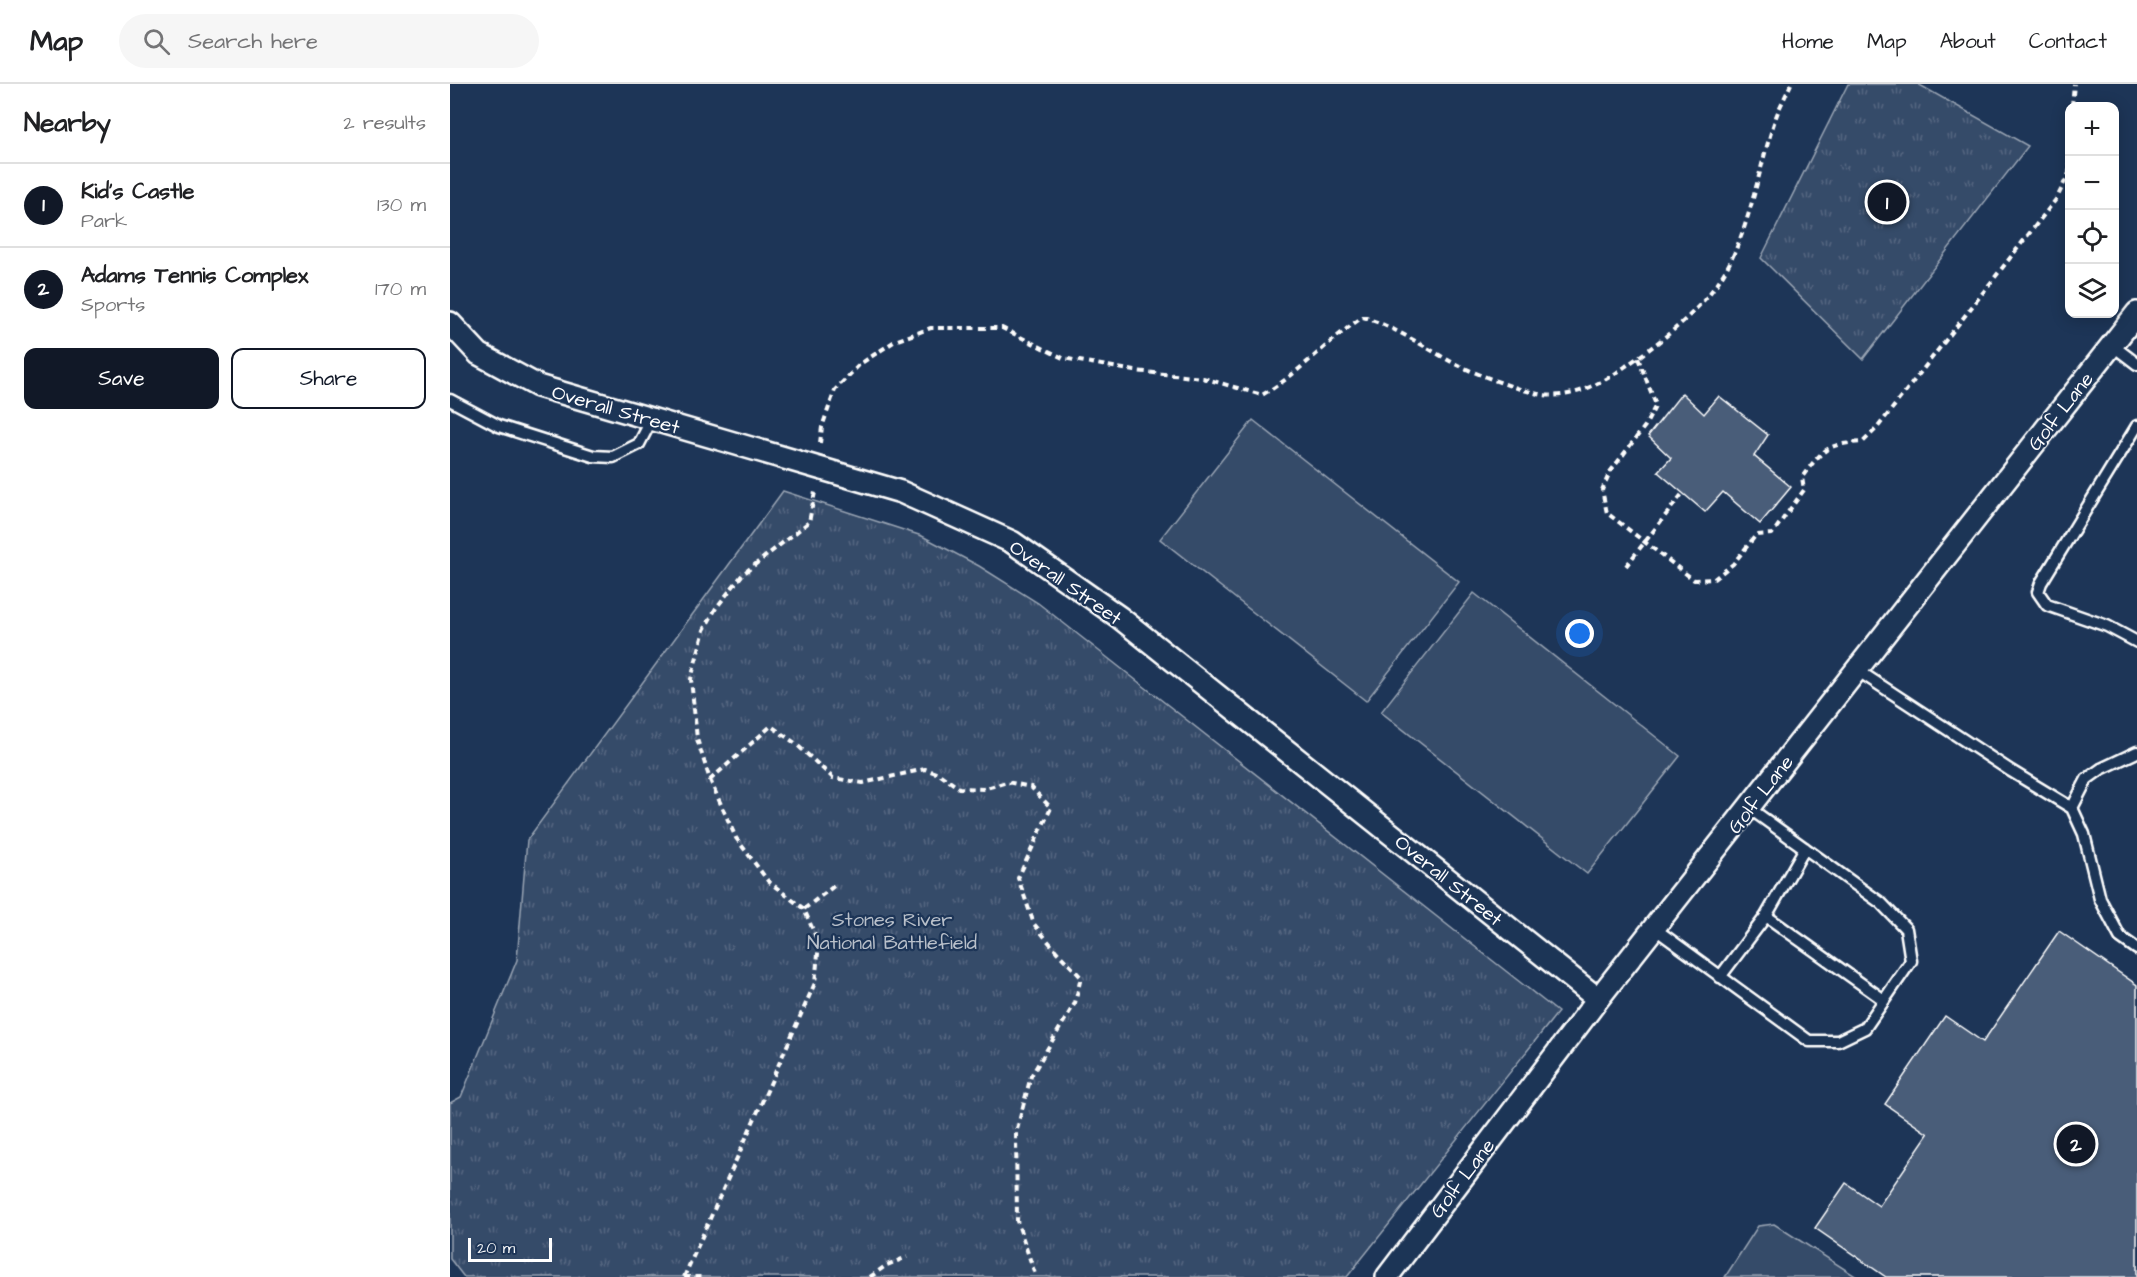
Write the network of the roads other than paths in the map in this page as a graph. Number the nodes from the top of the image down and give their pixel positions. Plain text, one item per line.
1 (2137, 313) edge
2 (450, 323) edge
3 (2112, 345) junction
4 (2137, 364) edge
5 (450, 399) edge
6 (651, 420) junction
7 (2137, 426) edge
8 (2137, 642) edge
9 (1857, 670) junction
10 (2137, 752) edge
11 (1749, 808) junction
12 (2072, 808) junction
13 (1805, 849) junction
14 (1766, 916) junction
15 (1654, 928) junction
16 (2137, 949) edge
17 (1720, 976) junction
18 (1598, 999) junction
19 (1884, 1000) junction
20 (1387, 1277) edge

1 - 3 street, Golf Lane
2 - 6 street, Overall Street
3 - 4 lane
3 - 9 street, Golf Lane
5 - 6 lane
6 - 18 street, Overall Street
7 - 8 lane
9 - 11 street, Golf Lane
9 - 12 lane
10 - 12 lane
11 - 13 lane
11 - 15 street, Golf Lane
12 - 16 lane
13 - 14 lane
13 - 19 lane
14 - 17 lane
14 - 19 lane
15 - 17 lane
15 - 18 street, Golf Lane
17 - 19 lane
18 - 20 street, Golf Lane

